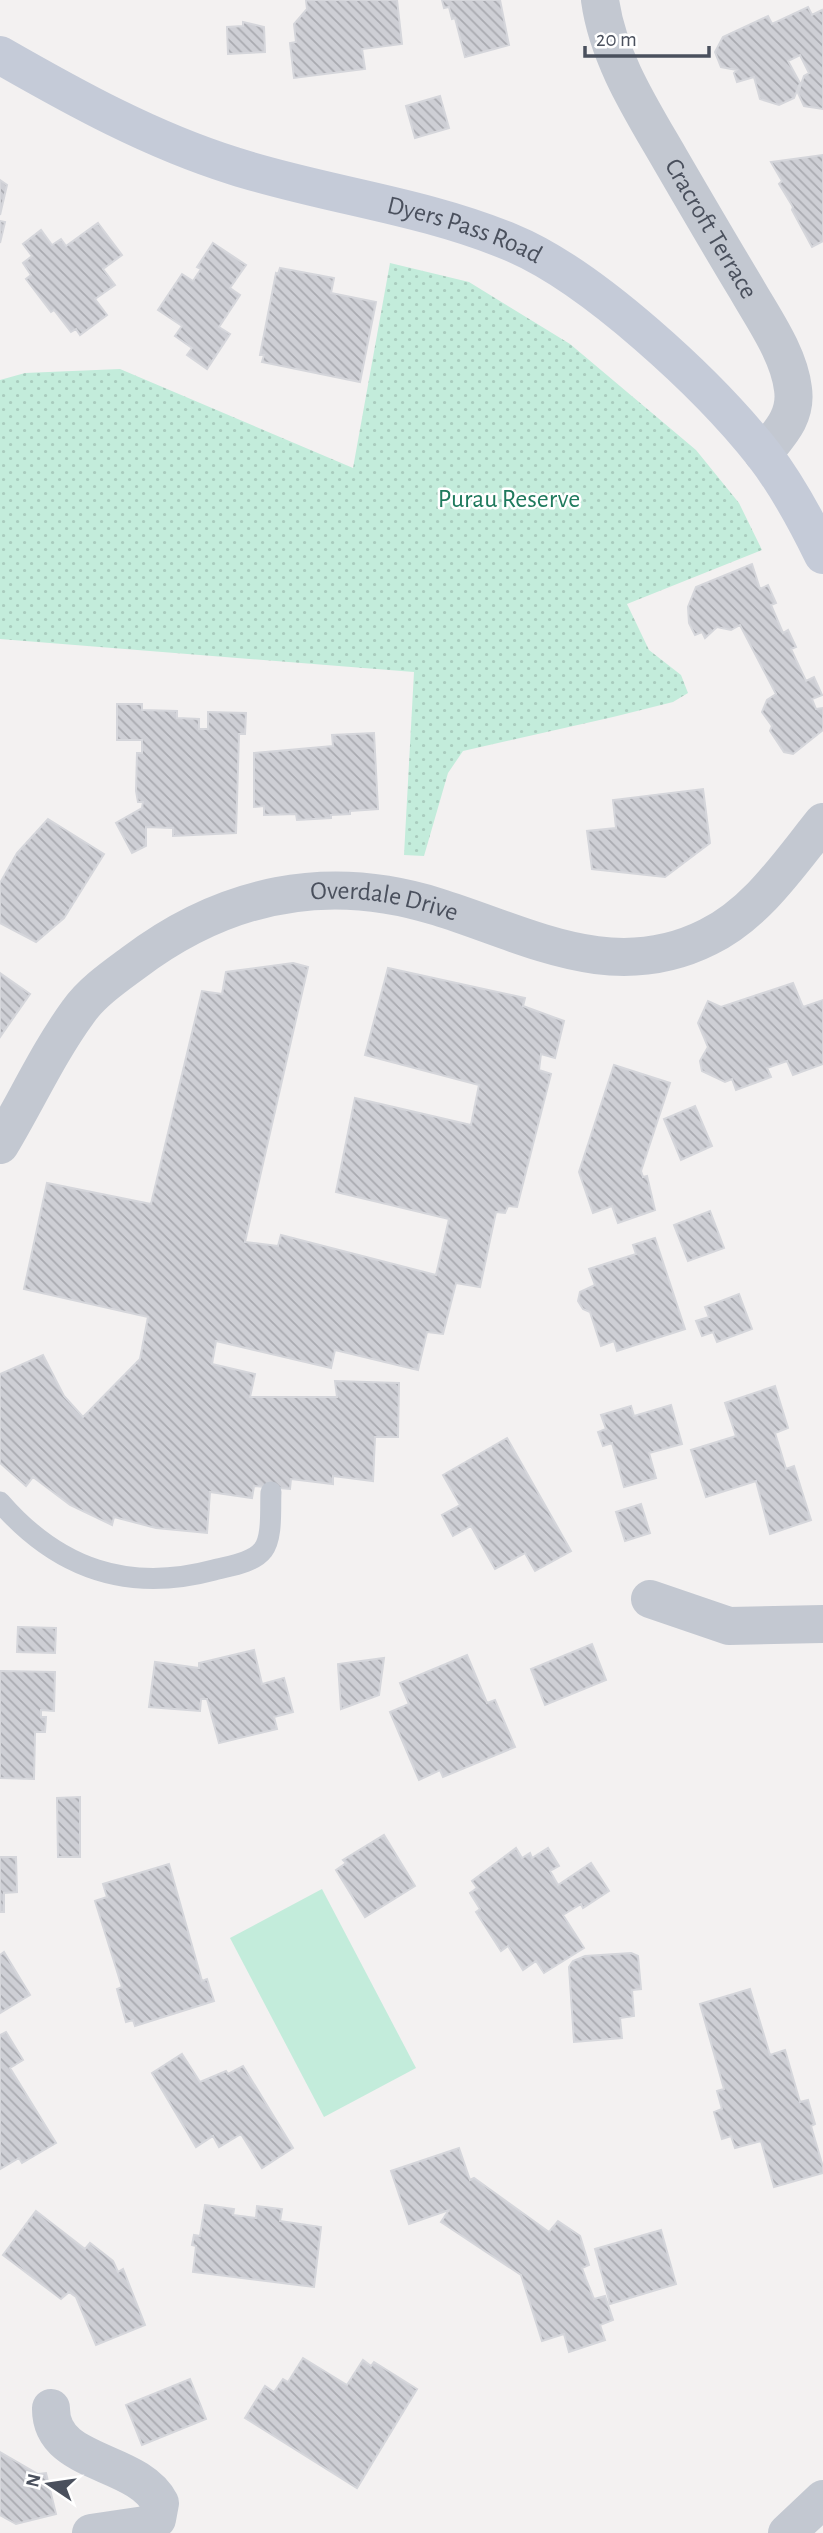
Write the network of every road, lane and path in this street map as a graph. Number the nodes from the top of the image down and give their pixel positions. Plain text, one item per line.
1 (600, 0) edge
2 (0, 55) edge
3 (763, 454) junction
4 (823, 555) edge
5 (823, 822) edge
6 (0, 1145) edge
7 (271, 1492) dead end
8 (0, 1502) edge
9 (650, 1599) dead end
10 (823, 1624) edge
11 (51, 2408) dead end
12 (823, 2499) edge
13 (91, 2533) edge
14 (787, 2533) edge

1 - 3 street, Cracroft Terrace
2 - 3 main road, Dyers Pass Road
3 - 4 main road, Dyers Pass Road
5 - 6 street, Overdale Drive
7 - 8 lane
9 - 10 street
11 - 13 street
12 - 14 street

